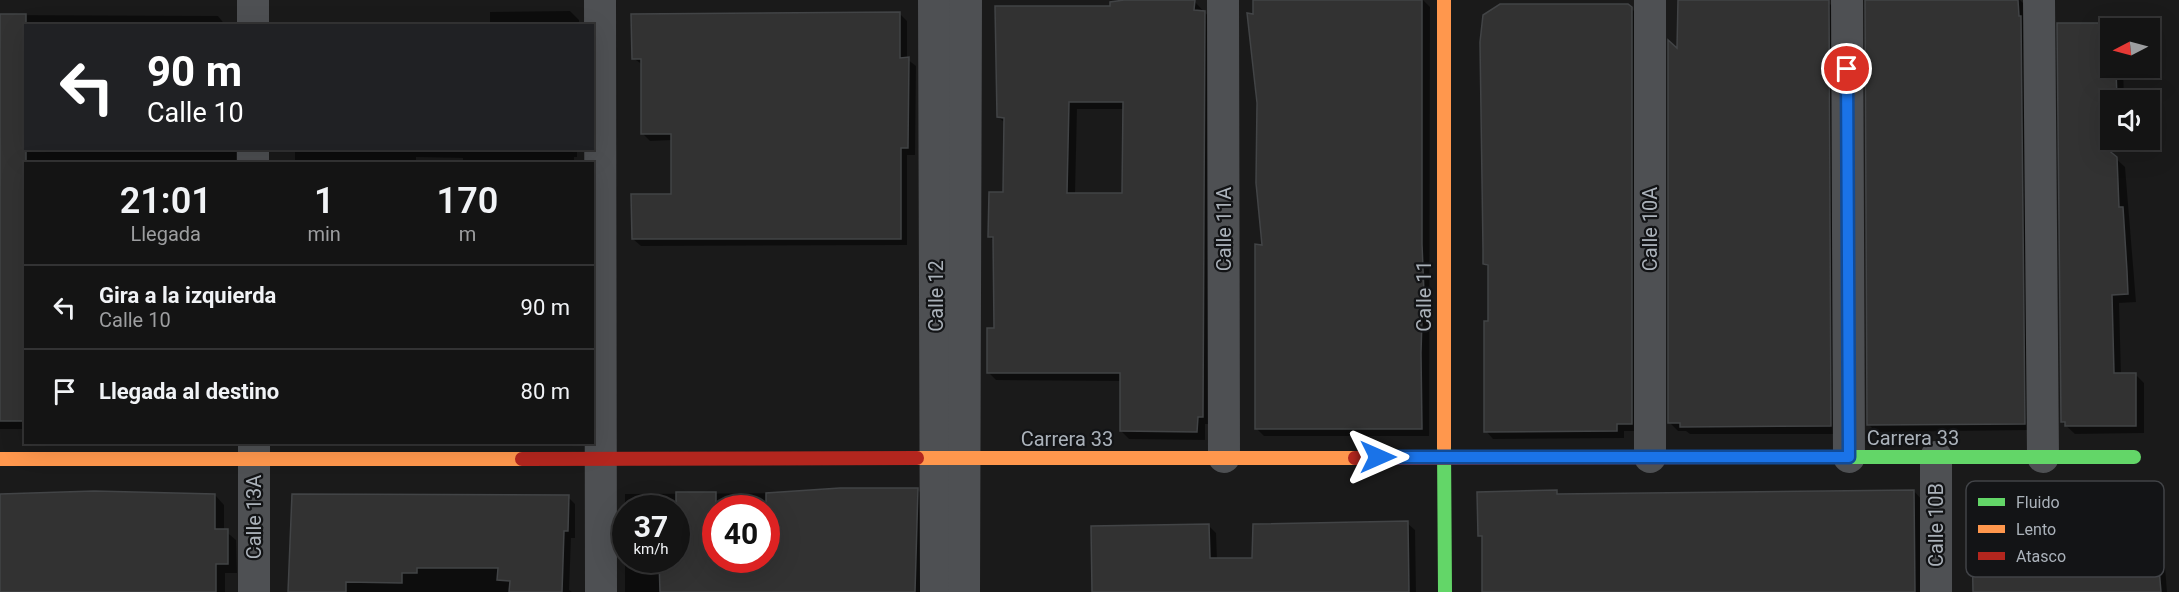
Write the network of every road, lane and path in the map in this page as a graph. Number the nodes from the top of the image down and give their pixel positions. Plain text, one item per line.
1 (253, 0) edge
2 (600, 0) edge
3 (934, 0) edge
4 (966, 0) edge
5 (1223, 0) edge
6 (1444, 0) edge
7 (1650, 0) edge
8 (1847, 0) edge
9 (2039, 0) edge
10 (253, 24) edge
11 (254, 450) edge
12 (1444, 457) junction
13 (1650, 457) junction
14 (1849, 457) junction
15 (1936, 457) junction
16 (2043, 457) junction
17 (2134, 457) dead end
18 (601, 458) junction
19 (1224, 458) junction
20 (0, 459) edge
21 (952, 459) junction
22 (254, 592) edge
23 (601, 592) edge
24 (936, 592) edge
25 (964, 592) edge
26 (1445, 592) edge
27 (1936, 592) edge

1 - 10 street
2 - 18 street
3 - 21 street, Calle 12
4 - 21 street, Calle 12
5 - 19 street, Calle 11A
6 - 12 street, Calle 11
7 - 13 street, Calle 10A
8 - 14 street
9 - 16 street
11 - 18 street, Carrera 33
11 - 20 street, Carrera 33
11 - 22 street, Calle 13A
12 - 13 street, Carrera 33
12 - 19 street, Carrera 33
12 - 26 street, Calle 11
13 - 14 street, Carrera 33
14 - 15 street, Carrera 33
15 - 16 street, Carrera 33
15 - 27 street, Calle 10B
16 - 17 street, Carrera 33
18 - 21 street, Carrera 33
18 - 23 street
19 - 21 street, Carrera 33
21 - 24 street, Calle 12
21 - 25 street, Calle 12

